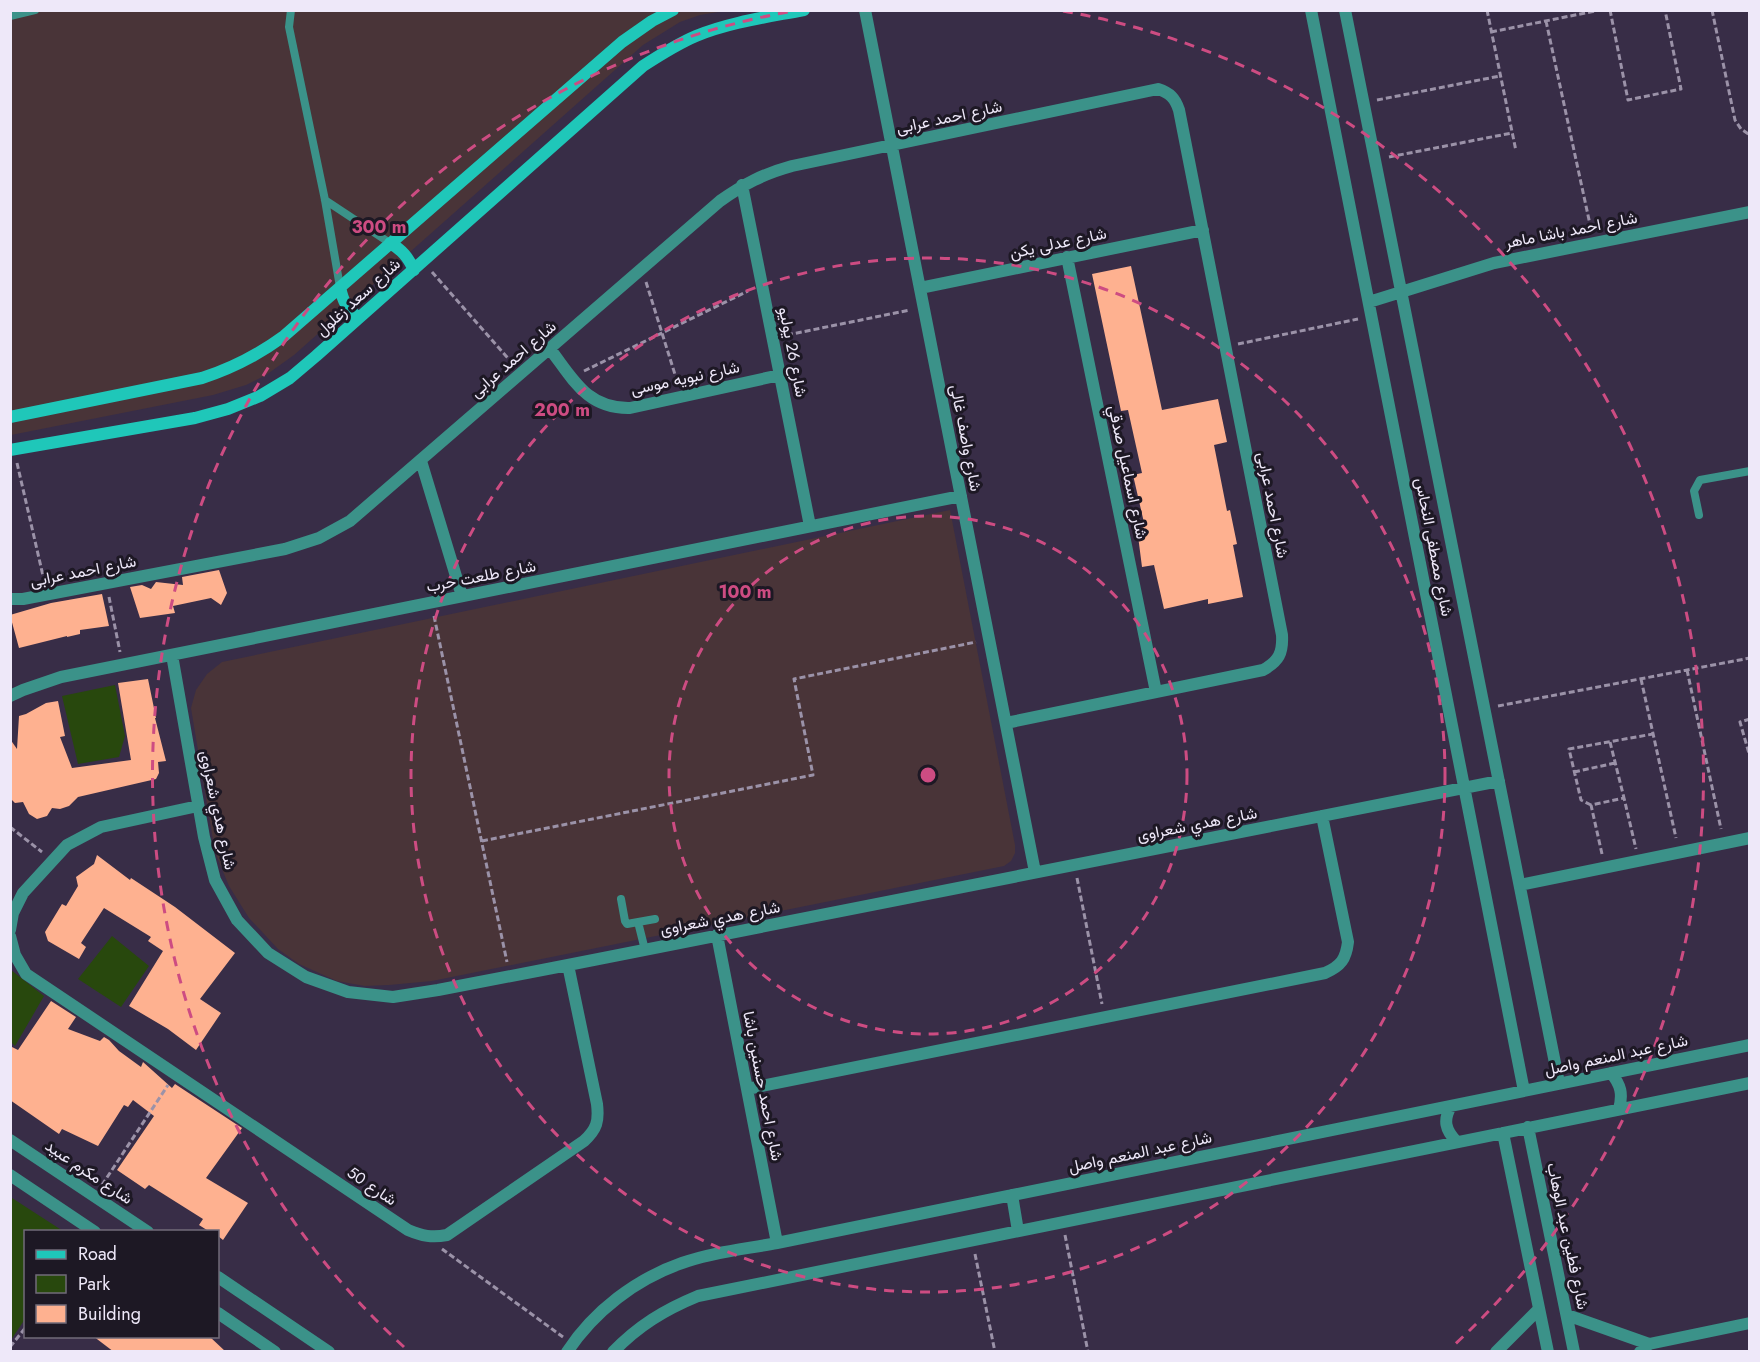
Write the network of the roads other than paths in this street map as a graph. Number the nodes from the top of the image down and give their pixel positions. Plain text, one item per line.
1 (35, 10) edge
2 (291, 10) edge
3 (673, 10) edge
4 (804, 10) edge
5 (865, 10) edge
6 (1311, 10) edge
7 (1346, 10) edge
8 (10, 16) edge
9 (892, 146) junction
10 (742, 185) junction
11 (325, 200) junction
12 (1749, 212) edge
13 (1203, 230) junction
14 (390, 243) junction
15 (1067, 258) junction
16 (419, 266) junction
17 (340, 287) junction
18 (920, 288) junction
19 (1402, 292) junction
20 (1369, 302) junction
21 (359, 318) junction
22 (550, 349) junction
23 (780, 375) junction
24 (10, 417) edge
25 (12, 450) edge
26 (421, 460) junction
27 (1749, 471) edge
28 (961, 496) junction
29 (1699, 515) dead end
30 (810, 526) junction
31 (462, 596) junction
32 (10, 599) edge
33 (172, 655) junction
34 (1156, 692) junction
35 (10, 696) edge
36 (1006, 723) junction
37 (1499, 781) junction
38 (1464, 788) junction
39 (198, 806) junction
40 (1322, 816) junction
41 (1749, 838) edge
42 (1035, 872) junction
43 (1520, 885) junction
44 (621, 899) dead end
45 (655, 919) dead end
46 (638, 922) junction
47 (10, 930) edge
48 (10, 936) edge
49 (717, 936) junction
50 (645, 950) junction
51 (568, 965) junction
52 (1749, 1045) edge
53 (1611, 1073) junction
54 (1559, 1083) junction
55 (1749, 1083) edge
56 (747, 1089) junction
57 (1524, 1091) junction
58 (1451, 1106) junction
59 (1619, 1109) junction
60 (1528, 1127) junction
61 (1503, 1132) junction
62 (10, 1140) edge
63 (1457, 1142) junction
64 (10, 1175) edge
65 (1012, 1195) junction
66 (92, 1230) edge
67 (145, 1230) edge
68 (1018, 1231) junction
69 (777, 1243) junction
70 (219, 1278) edge
71 (1539, 1310) junction
72 (219, 1314) edge
73 (1567, 1316) junction
74 (1749, 1323) edge
75 (266, 1347) edge
76 (569, 1348) edge
77 (1644, 1348) edge
78 (275, 1352) edge
79 (329, 1352) edge
80 (613, 1352) edge
81 (1496, 1352) edge
82 (1548, 1352) edge
83 (1574, 1352) edge

1 - 8 lane
2 - 11 lane
3 - 14 street, شارع سعد زغلول
4 - 16 street, شارع سعد زغلول
5 - 9 street, شارع واصف غالى
6 - 20 street, شارع مصطفى النحاس
7 - 19 street, شارع مصطفى النحاس
9 - 10 street, شارع احمد عرابى
9 - 13 street, شارع احمد عرابى
9 - 18 street, شارع واصف غالى
10 - 22 street, شارع احمد عرابى
10 - 23 street, شارع 26 يوليو
11 - 14 lane
11 - 17 lane
12 - 19 street, شارع احمد باشا ماهر
13 - 15 street, شارع عدلى يكن
13 - 34 street, شارع احمد عرابى
14 - 16 street
14 - 17 street, شارع سعد زغلول
15 - 18 street, شارع عدلى يكن
15 - 34 street, شارع اسماعيل صدقي
16 - 21 street, شارع سعد زغلول
17 - 21 street
17 - 24 street, شارع سعد زغلول
18 - 28 street, شارع واصف غالى
19 - 20 street, شارع احمد باشا ماهر
19 - 37 street, شارع مصطفى النحاس
20 - 38 street, شارع مصطفى النحاس
21 - 25 street, شارع سعد زغلول
22 - 23 street, شارع نبويه موسى
22 - 26 street, شارع احمد عرابى
23 - 30 street, شارع 26 يوليو
26 - 31 street
26 - 32 street, شارع احمد عرابى
27 - 29 lane
28 - 30 street, شارع طلعت حرب
28 - 36 street, شارع واصف غالى
30 - 31 street, شارع طلعت حرب
31 - 33 street, شارع طلعت حرب
33 - 35 street, شارع طلعت حرب
33 - 39 street, شارع هدي شعراوى
34 - 36 street, شارع احمد عرابى
36 - 42 street, شارع واصف غالى
37 - 38 street, شارع هدي شعراوى
37 - 43 street, شارع مصطفى النحاس
38 - 40 street, شارع هدي شعراوى
38 - 57 street, شارع مصطفى النحاس
39 - 47 street
39 - 51 street, شارع هدي شعراوى
40 - 42 street, شارع هدي شعراوى
40 - 56 street
41 - 43 street
42 - 49 street, شارع هدي شعراوى
43 - 54 street, شارع مصطفى النحاس
44 - 46 lane
45 - 46 lane
46 - 50 lane
48 - 51 street, شارع 50
49 - 50 street, شارع هدي شعراوى
49 - 56 street, شارع احمد حسنين باشا
50 - 51 street, شارع هدي شعراوى
52 - 53 street, شارع عبد المنعم واصل
53 - 54 street, شارع عبد المنعم واصل
53 - 59 street
54 - 57 street, شارع عبد المنعم واصل
55 - 59 street
56 - 69 street, شارع احمد حسنين باشا
57 - 58 street, شارع عبد المنعم واصل
58 - 63 street
58 - 65 street, شارع عبد المنعم واصل
59 - 60 street
60 - 61 street
60 - 73 street, شارع فطين عبد الوهاب
61 - 63 street
61 - 71 street
62 - 67 street, شارع مكرم عبيد
63 - 68 street
64 - 66 street
65 - 68 street
65 - 69 street, شارع عبد المنعم واصل
68 - 80 street
69 - 76 street, شارع عبد المنعم واصل
70 - 79 street
71 - 81 street
71 - 82 street
72 - 75 street
73 - 77 street
73 - 83 street, شارع فطين عبد الوهاب
74 - 77 street
75 - 78 street

